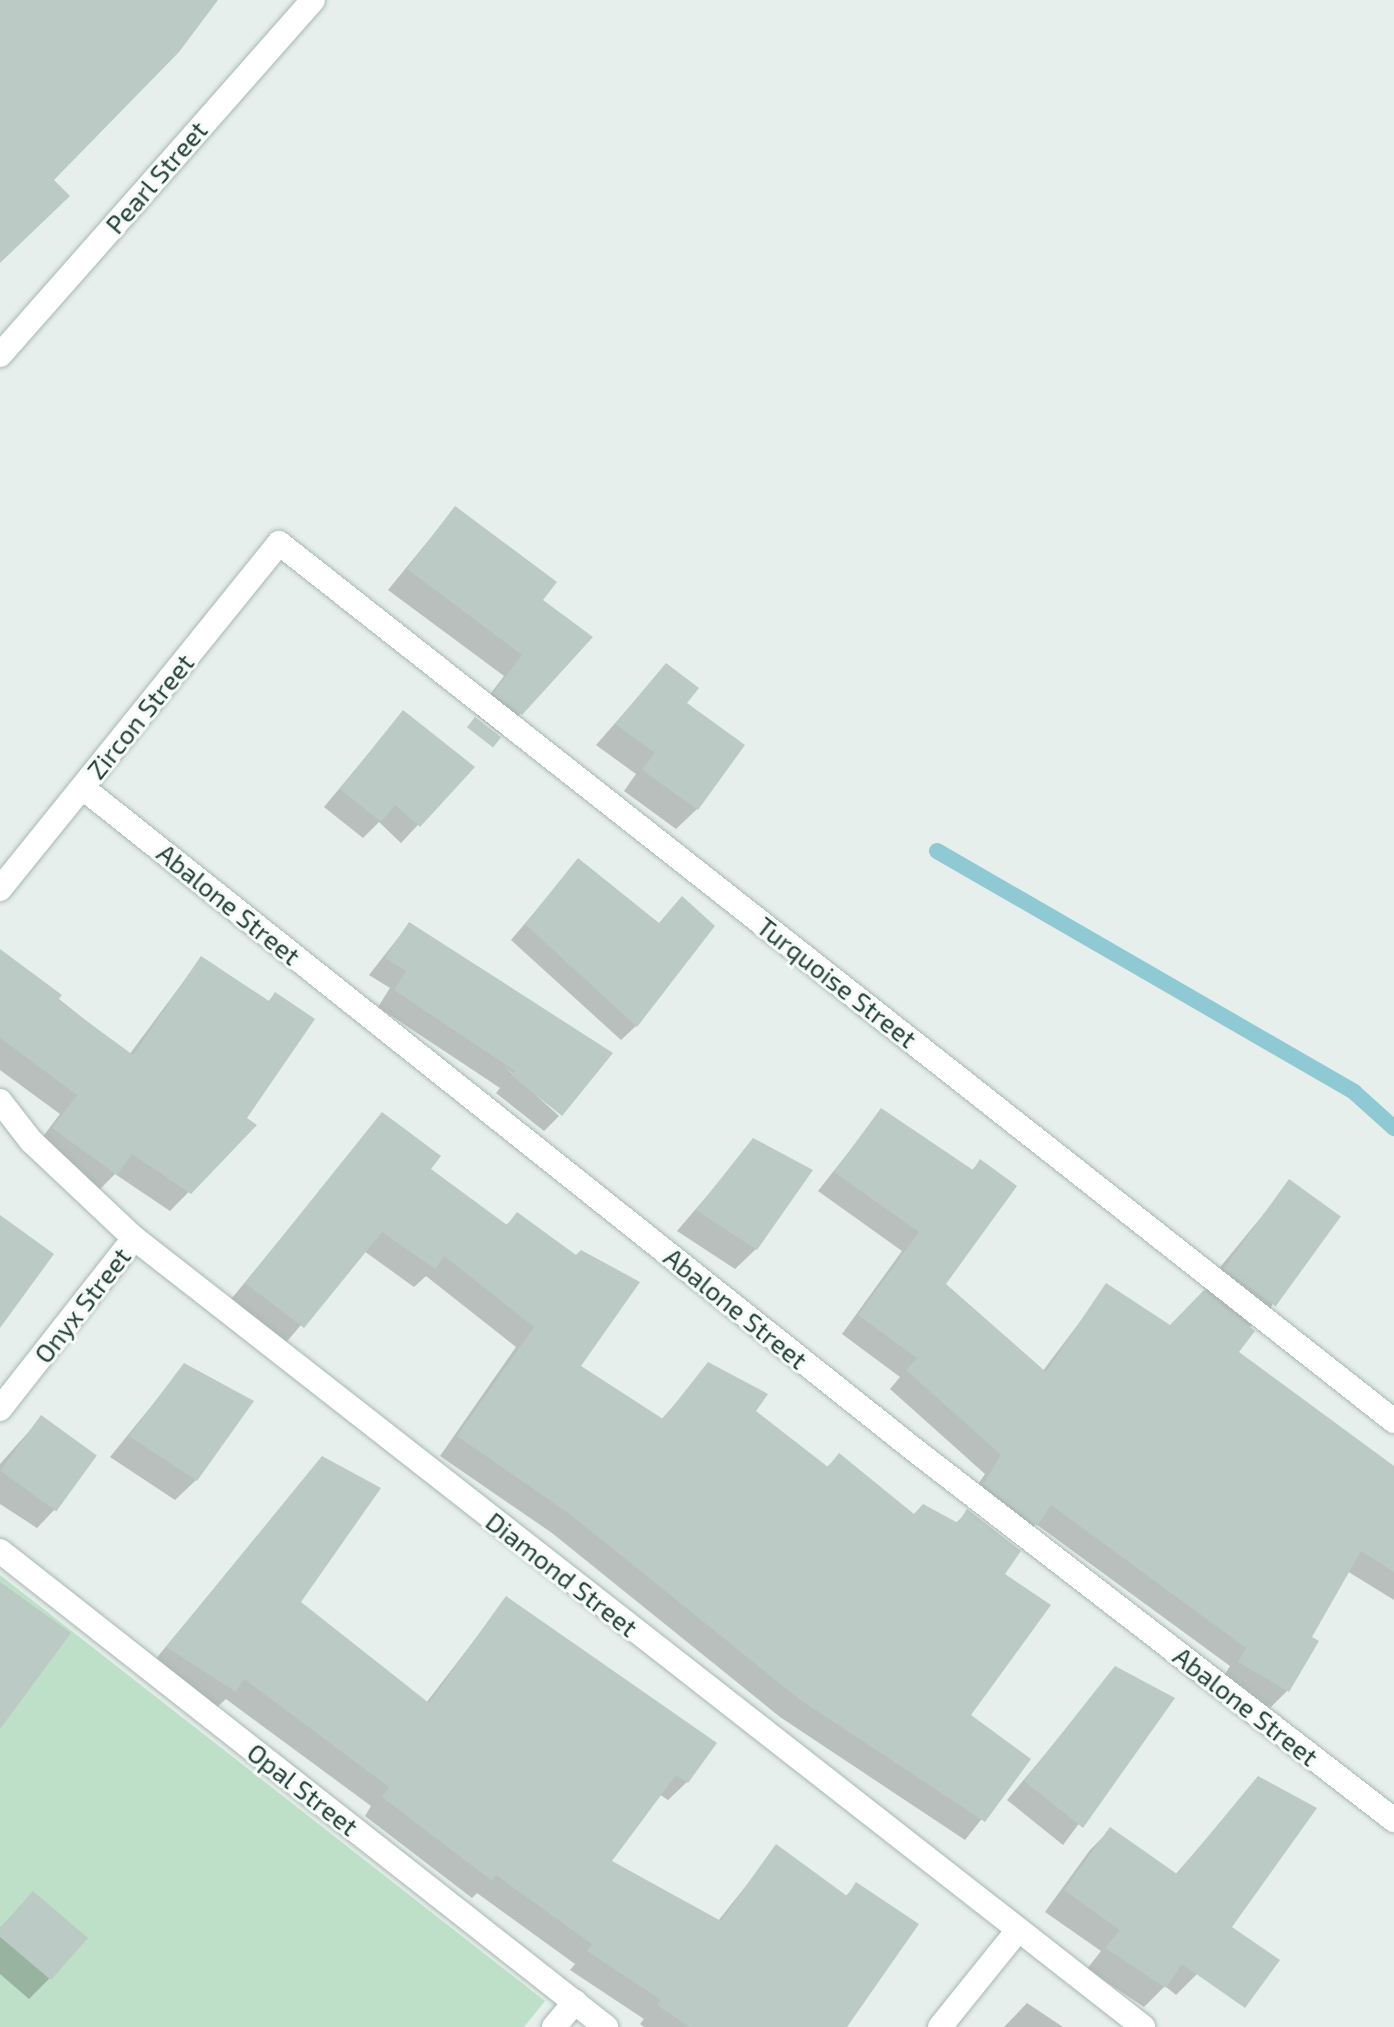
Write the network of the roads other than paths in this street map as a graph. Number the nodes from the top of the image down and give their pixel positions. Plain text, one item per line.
1 (313, 0) edge
2 (0, 355) edge
3 (279, 543) joint
4 (83, 788) junction
5 (0, 889) edge
6 (0, 1101) edge
7 (134, 1238) junction
8 (0, 1409) edge
9 (1394, 1421) edge
10 (0, 1551) edge
11 (1394, 1820) edge
12 (1018, 1930) junction
13 (575, 2002) junction
14 (554, 2027) edge
15 (606, 2027) edge
16 (940, 2027) edge
17 (1143, 2027) edge

1 - 2 street, Pearl Street
3 - 4 street, Zircon Street
3 - 9 street, Turquoise Street
4 - 5 street, Zircon Street
4 - 11 street, Abalone Street
6 - 7 street, Diamond Street
7 - 8 street, Onyx Street
7 - 12 street, Diamond Street
10 - 13 street, Opal Street
12 - 16 street
12 - 17 street, Diamond Street
13 - 14 street
13 - 15 street, Opal Street

